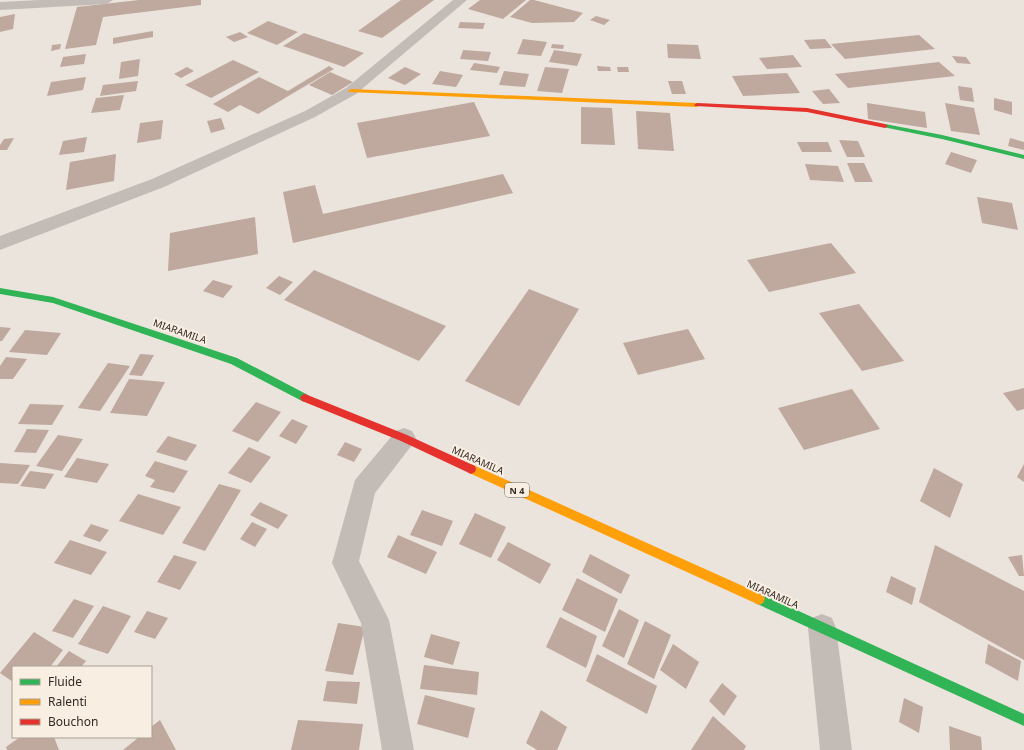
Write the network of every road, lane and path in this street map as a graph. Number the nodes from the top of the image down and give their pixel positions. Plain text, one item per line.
1 (107, 0) edge
2 (461, 0) edge
3 (0, 6) edge
4 (351, 91) junction
5 (1024, 157) edge
6 (0, 243) edge
7 (0, 291) edge
8 (404, 438) junction
9 (822, 628) junction
10 (1024, 720) edge
11 (398, 750) edge
12 (836, 750) edge

1 - 3 street
2 - 4 street
4 - 5 main road
4 - 6 street
7 - 8 main road, MIARAMILA / N 4
8 - 9 main road, MIARAMILA / N 4
8 - 11 street
9 - 10 main road, MIARAMILA / N 4
9 - 12 street

